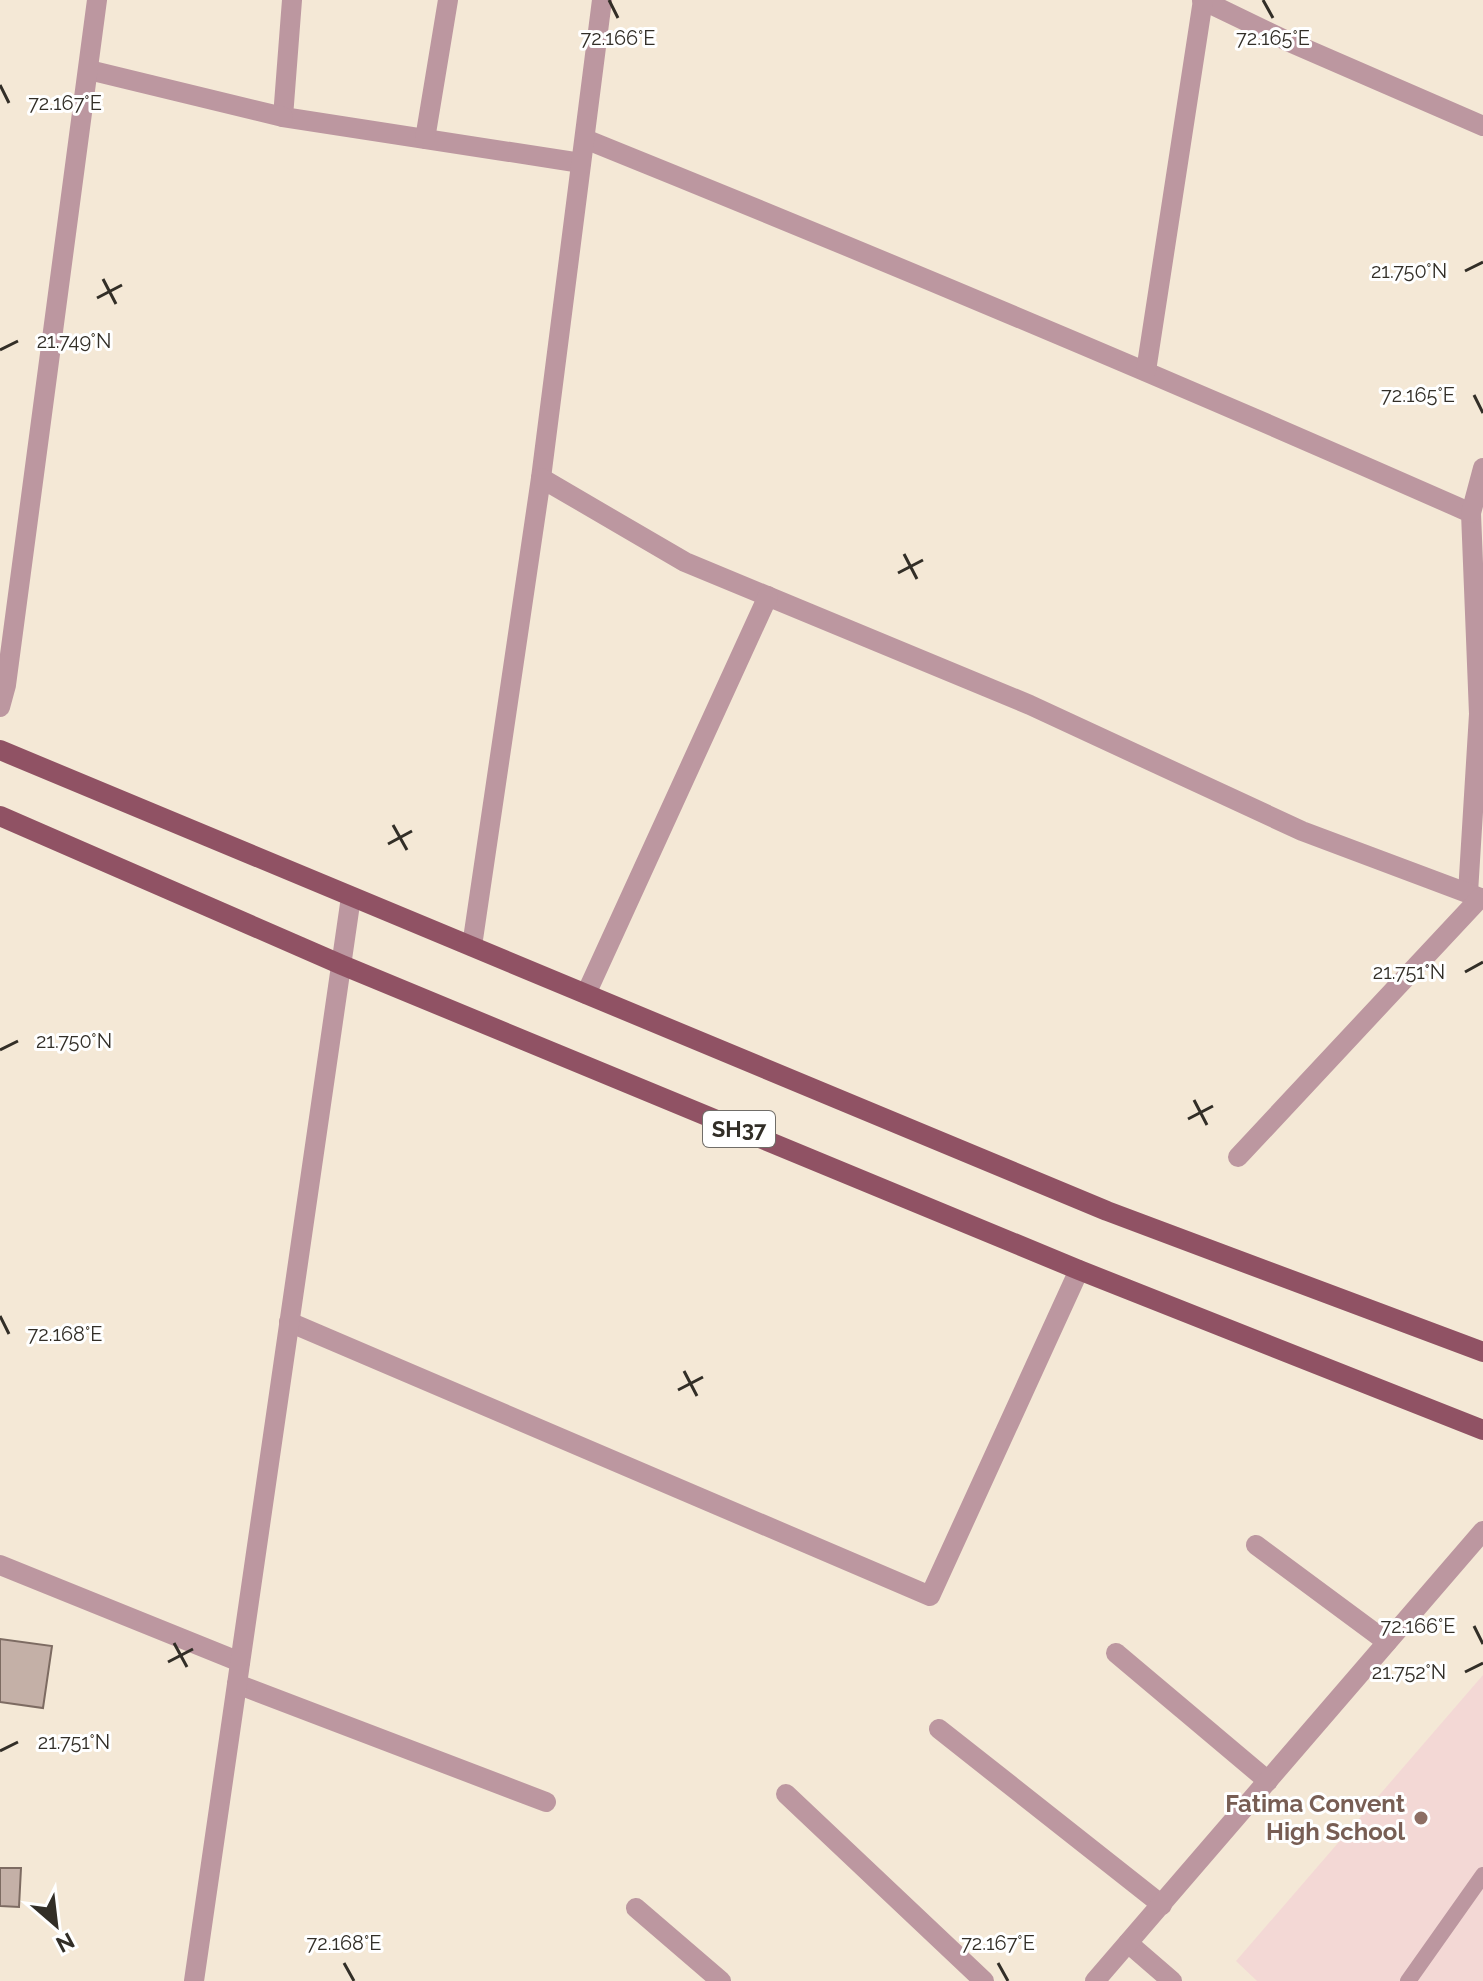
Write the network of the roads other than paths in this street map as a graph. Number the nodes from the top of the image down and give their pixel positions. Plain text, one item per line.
1 (97, 0) edge
2 (292, 0) edge
3 (448, 0) edge
4 (602, 0) edge
5 (1202, 0) edge
6 (89, 70) junction
7 (283, 117) junction
8 (1483, 126) edge
9 (425, 139) junction
10 (585, 139) junction
11 (581, 163) junction
12 (1146, 371) junction
13 (1483, 468) edge
14 (541, 478) junction
15 (1471, 513) junction
16 (768, 596) junction
17 (1480, 677) edge
18 (0, 707) edge
19 (0, 750) edge
20 (0, 816) edge
21 (351, 897) junction
22 (1477, 897) edge
23 (472, 946) junction
24 (342, 965) junction
25 (586, 994) junction
26 (1238, 1157) dead end
27 (1079, 1270) junction
28 (289, 1322) junction
29 (1483, 1352) edge
30 (1483, 1430) edge
31 (1483, 1531) edge
32 (1256, 1545) dead end
33 (0, 1565) edge
34 (1387, 1642) junction
35 (1116, 1653) dead end
36 (240, 1662) junction
37 (237, 1684) junction
38 (939, 1729) dead end
39 (1268, 1781) junction
40 (786, 1794) dead end
41 (546, 1802) dead end
42 (1483, 1875) edge
43 (1162, 1905) junction
44 (636, 1908) dead end
45 (1128, 1943) junction
46 (194, 1981) edge
47 (721, 1981) edge
48 (984, 1981) edge
49 (1095, 1981) edge
50 (1172, 1981) edge
51 (1408, 1981) edge

1 - 6 street
2 - 7 street
3 - 9 street
4 - 10 street
5 - 8 street
5 - 12 street
6 - 7 street
6 - 18 street
7 - 9 street
9 - 11 street
10 - 11 street
10 - 12 street
11 - 14 street
12 - 15 street
13 - 15 street
14 - 16 street
14 - 23 street
15 - 17 street
16 - 22 street
16 - 25 street
17 - 22 street
19 - 21 main road, SH37
20 - 24 main road, SH37
21 - 23 main road, SH37
21 - 24 street
22 - 26 street
23 - 25 main road, SH37
24 - 27 main road, SH37
24 - 28 street
25 - 29 main road, SH37
27 - 28 street
27 - 30 main road, SH37
28 - 36 street
31 - 34 street
32 - 34 street
33 - 36 street
34 - 39 street
35 - 39 street
36 - 37 street
37 - 41 street
37 - 46 street
38 - 43 street
39 - 43 street
40 - 48 street
42 - 51 lane
43 - 45 street
44 - 47 street
45 - 49 street
45 - 50 street

